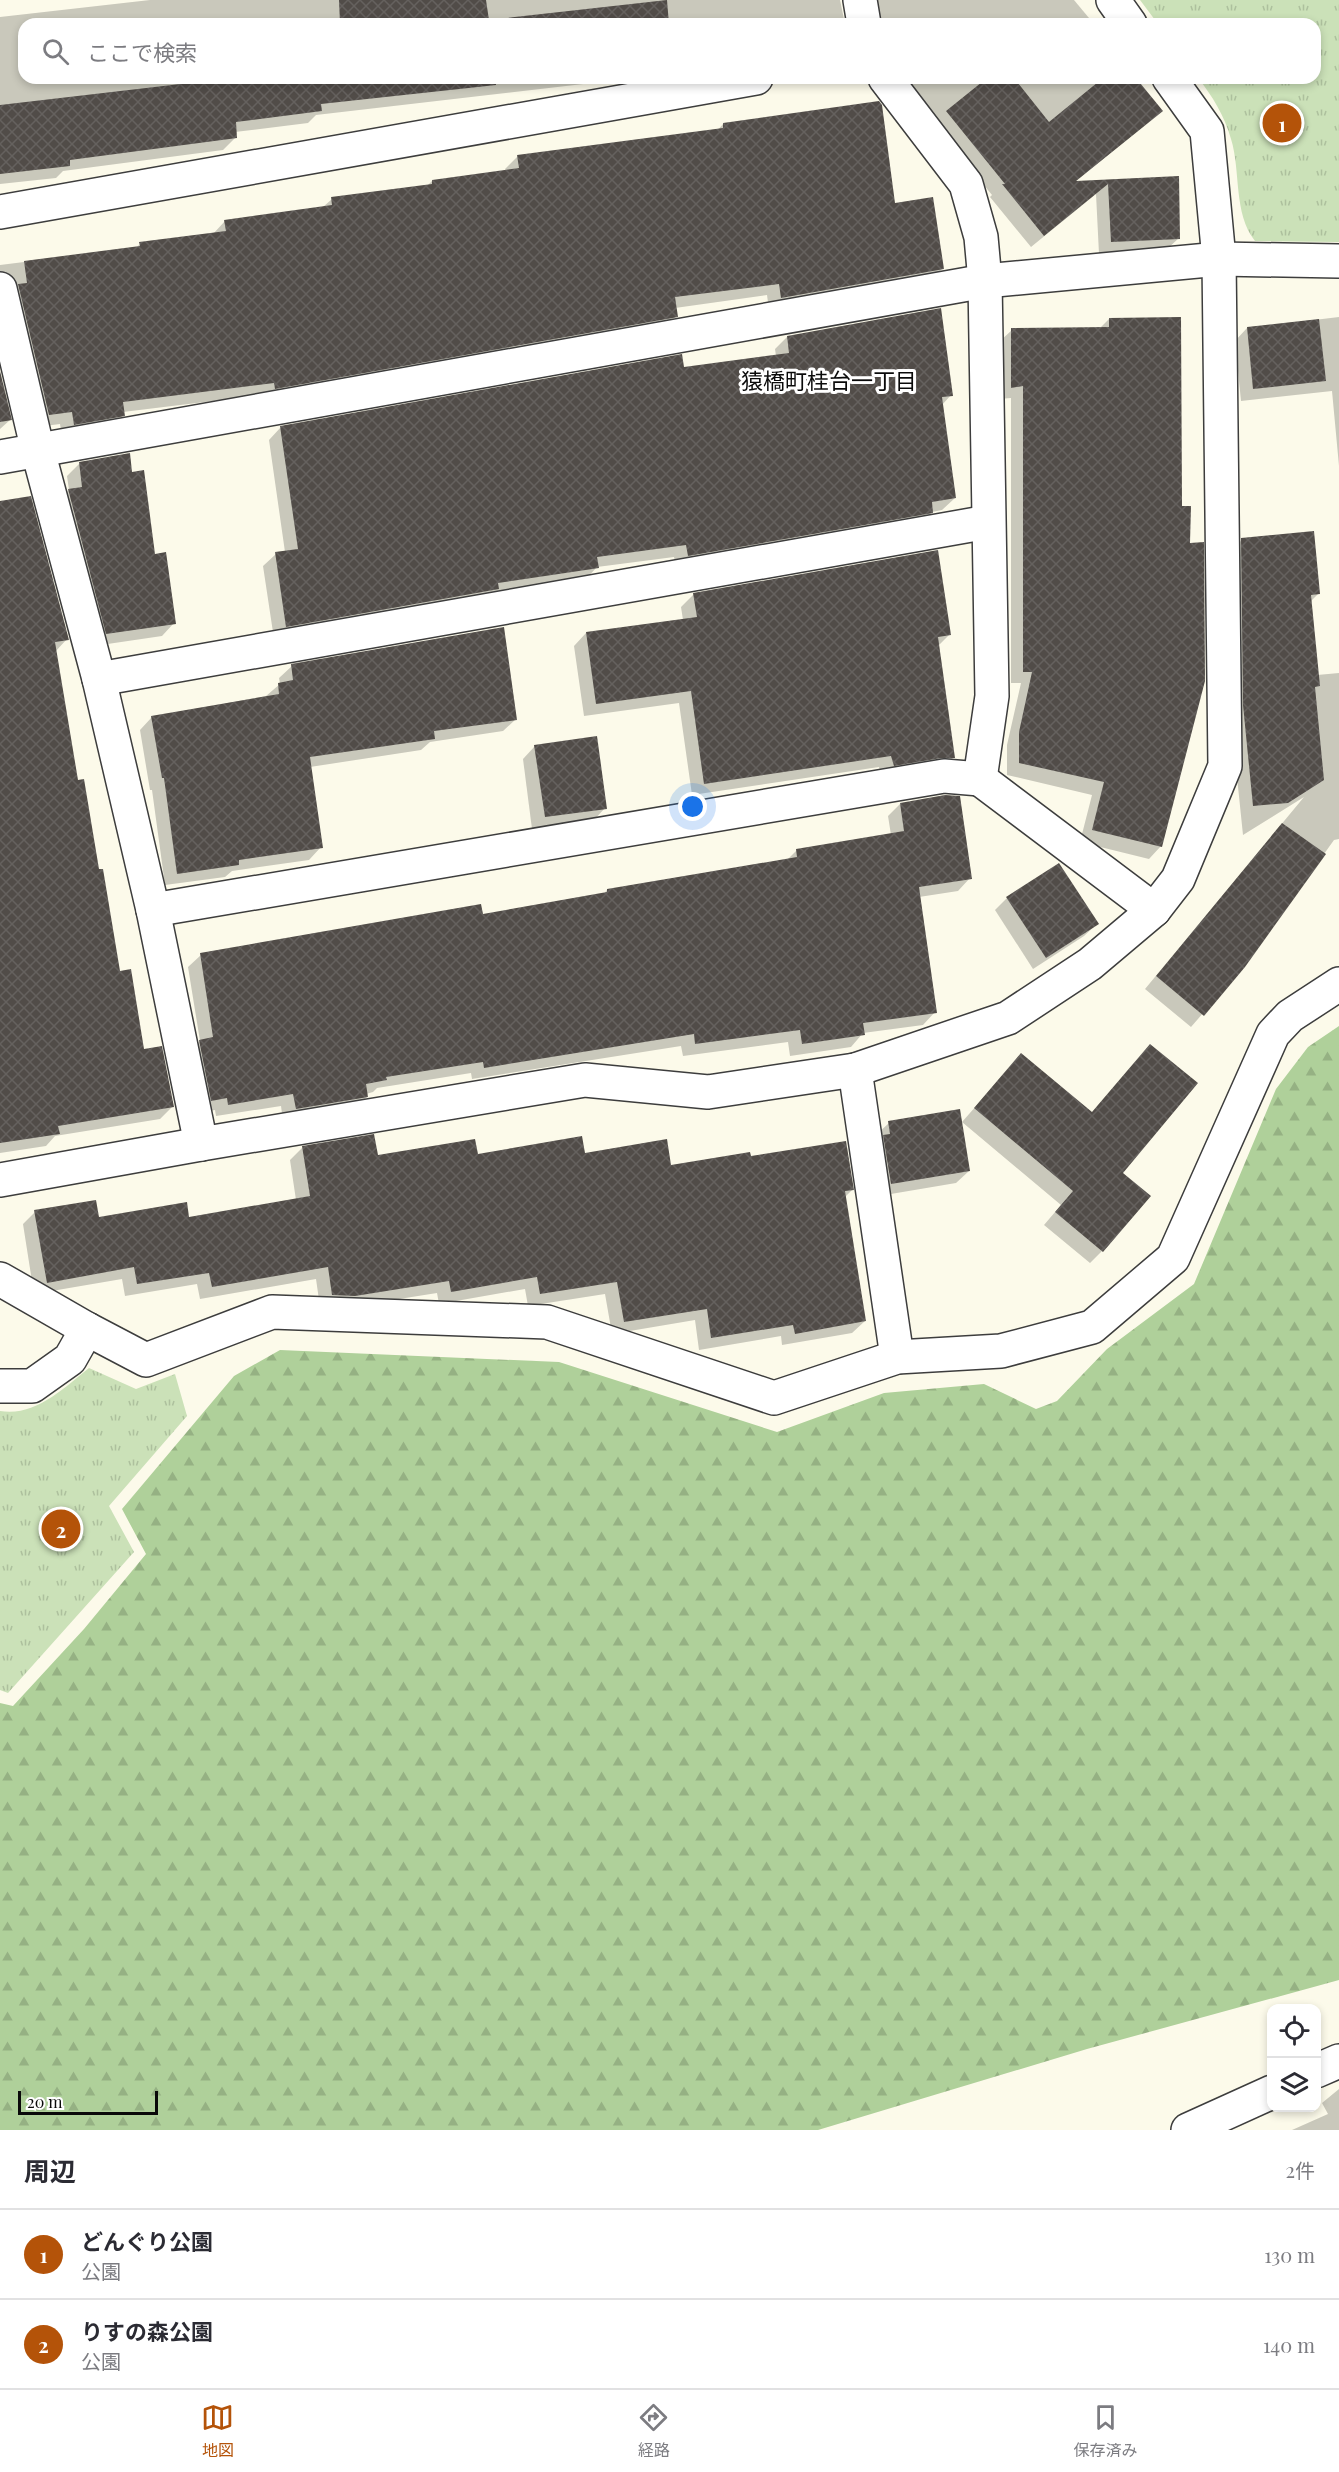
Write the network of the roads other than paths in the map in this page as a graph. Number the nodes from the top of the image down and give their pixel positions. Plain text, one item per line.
1 (860, 0) edge
2 (1113, 0) edge
3 (863, 18) edge
4 (1126, 18) edge
5 (722, 84) edge
6 (890, 84) edge
7 (1173, 84) edge
8 (0, 212) edge
9 (1219, 259) junction
10 (1339, 261) edge
11 (985, 281) junction
12 (0, 289) edge
13 (38, 451) junction
14 (0, 458) edge
15 (988, 522) junction
16 (99, 679) junction
17 (980, 779) junction
18 (153, 910) junction
19 (1154, 910) junction
20 (1339, 984) edge
21 (855, 1070) junction
22 (201, 1144) junction
23 (0, 1180) edge
24 (0, 1279) edge
25 (87, 1329) junction
26 (897, 1357) junction
27 (0, 1386) edge
28 (1339, 2061) edge
29 (1321, 2069) edge
30 (1267, 2094) edge
31 (1188, 2130) edge

1 - 3 street
2 - 4 street
5 - 8 street
6 - 11 street
7 - 9 street
9 - 10 street
9 - 11 street
9 - 19 street
11 - 13 street
11 - 15 street
12 - 13 street
13 - 14 street
13 - 16 street
15 - 16 street
15 - 17 street
16 - 18 street
17 - 18 street
17 - 19 street
18 - 22 street
19 - 21 street
20 - 26 street
21 - 22 street
21 - 26 street
22 - 23 street
24 - 25 street
25 - 26 street
25 - 27 street
28 - 29 street
30 - 31 street

